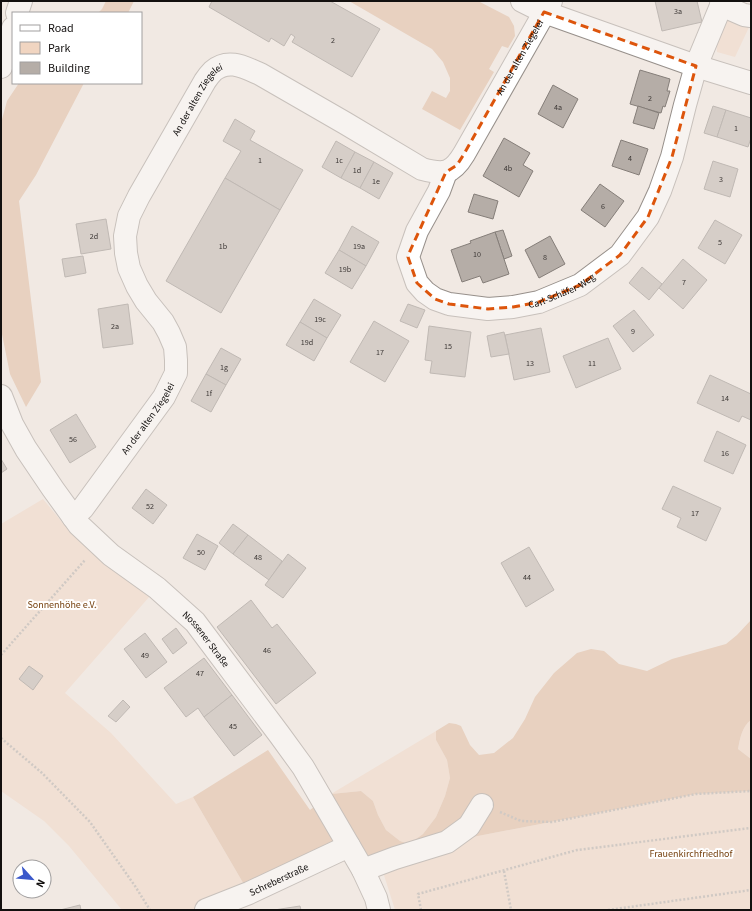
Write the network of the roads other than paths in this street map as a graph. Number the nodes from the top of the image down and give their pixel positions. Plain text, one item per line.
1 (21, 1) edge
2 (522, 1) edge
3 (722, 3) edge
4 (547, 6) edge
5 (18, 12) edge
6 (751, 16) edge
7 (12, 31) edge
8 (696, 66) junction
9 (1, 67) edge
10 (751, 83) edge
11 (446, 172) junction
12 (1, 397) edge
13 (73, 516) junction
14 (482, 805) road end
15 (349, 846) junction
16 (363, 870) junction
17 (252, 902) edge
18 (206, 910) edge
19 (378, 910) edge

1 - 5 street
2 - 4 street, An der alten Ziegelei
3 - 6 street
3 - 8 street, Carl-Schäfer-Weg
4 - 8 street, An der alten Ziegelei
4 - 11 street, An der alten Ziegelei
7 - 9 street
8 - 10 street, An der alten Ziegelei
8 - 11 street, Carl-Schäfer-Weg
11 - 13 street, An der alten Ziegelei
12 - 13 street, Nossener Straße
13 - 15 street, Nossener Straße
14 - 16 street
15 - 16 street, Nossener Straße
15 - 17 street, Schreberstraße
16 - 19 street, Nossener Straße
17 - 18 street, Schreberstraße

